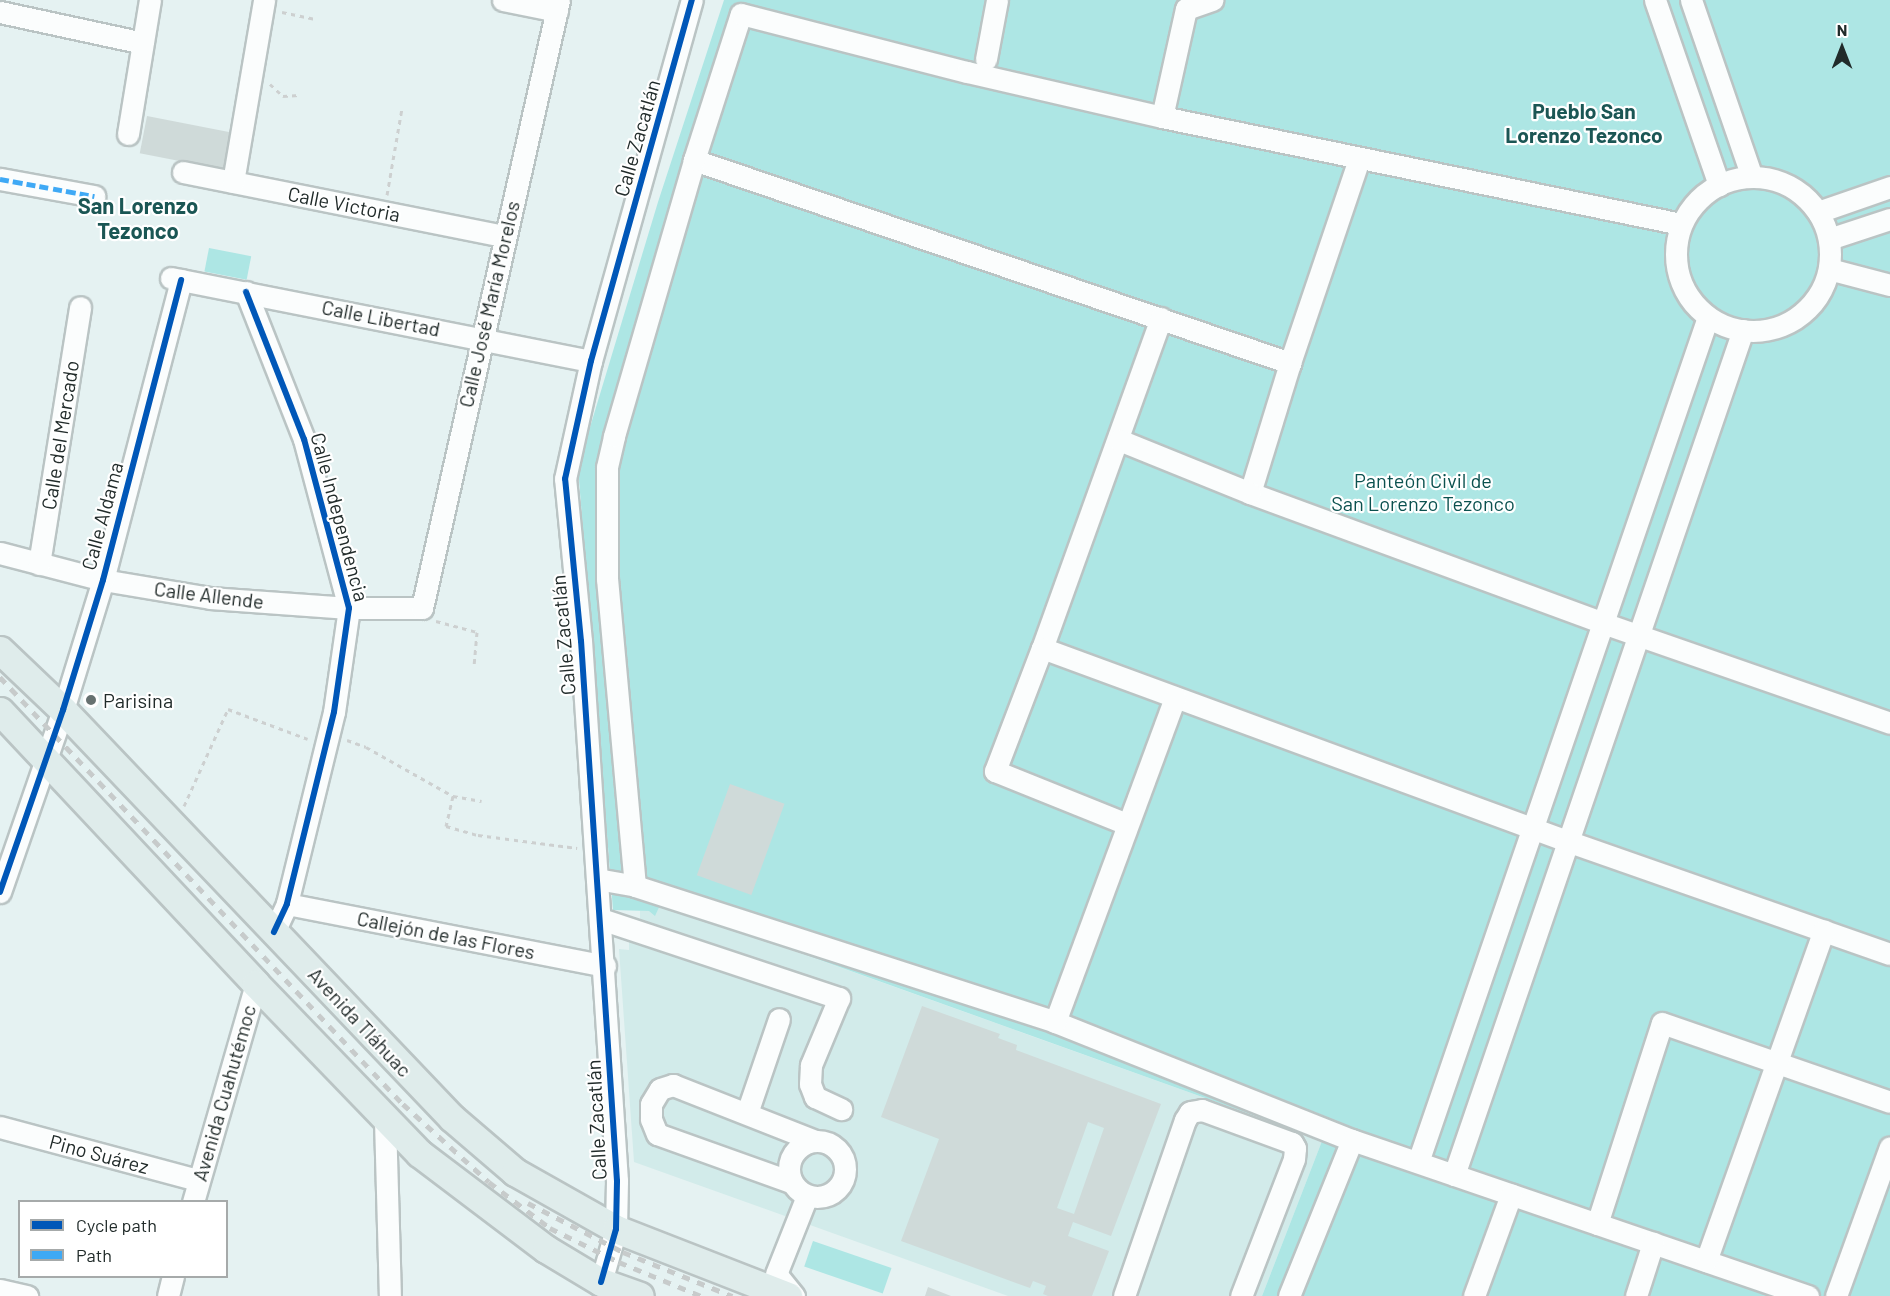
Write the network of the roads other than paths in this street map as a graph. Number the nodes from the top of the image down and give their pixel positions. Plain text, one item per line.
1 (150, 0) edge
2 (503, 0) edge
3 (692, 0) edge
4 (997, 0) edge
5 (1212, 0) edge
6 (1655, 0) edge
7 (1691, 0) edge
8 (264, 4) edge
9 (558, 6) edge
10 (0, 12) edge
11 (143, 43) junction
12 (986, 59) dead end
13 (1162, 117) junction
14 (128, 134) dead end
15 (1359, 159) junction
16 (694, 160) junction
17 (183, 172) dead end
18 (1752, 177) junction
19 (0, 179) edge
20 (233, 182) junction
21 (1719, 184) junction
22 (1890, 187) edge
23 (94, 196) dead end
24 (1818, 212) junction
25 (1890, 219) edge
26 (1681, 224) junction
27 (504, 236) junction
28 (1829, 239) junction
29 (1829, 269) junction
30 (176, 279) joint
31 (1890, 285) edge
32 (246, 292) junction
33 (80, 307) dead end
34 (1708, 317) junction
35 (1161, 318) junction
36 (1743, 330) junction
37 (481, 338) junction
38 (591, 361) junction
39 (1290, 363) junction
40 (1119, 440) junction
41 (1250, 493) junction
42 (0, 553) edge
43 (39, 564) junction
44 (103, 580) junction
45 (349, 608) junction
46 (422, 609) joint
47 (1603, 623) junction
48 (1639, 634) junction
49 (1042, 648) junction
50 (0, 650) edge
51 (1175, 698) junction
52 (63, 710) junction
53 (0, 711) edge
54 (1890, 723) edge
55 (44, 757) junction
56 (1127, 824) junction
57 (1533, 827) junction
58 (1567, 841) junction
59 (597, 879) junction
60 (635, 885) junction
61 (0, 892) edge
62 (286, 904) junction
63 (601, 919) junction
64 (1824, 930) junction
65 (274, 932) junction
66 (1890, 954) edge
67 (604, 966) junction
68 (256, 984) junction
69 (779, 1019) dead end
70 (1055, 1022) junction
71 (1778, 1062) junction
72 (1890, 1102) edge
73 (841, 1109) dead end
74 (747, 1113) junction
75 (385, 1120) junction
76 (0, 1127) edge
77 (1352, 1140) junction
78 (815, 1141) junction
79 (1890, 1147) edge
80 (1419, 1162) junction
81 (1454, 1175) junction
82 (198, 1180) junction
83 (791, 1182) junction
84 (1511, 1194) junction
85 (807, 1196) junction
86 (193, 1200) edge
87 (1597, 1224) junction
88 (616, 1229) junction
89 (1653, 1243) junction
90 (1706, 1261) junction
91 (172, 1278) edge
92 (601, 1282) junction
93 (0, 1290) edge
94 (27, 1296) edge
95 (168, 1296) edge
96 (390, 1296) edge
97 (640, 1296) edge
98 (788, 1296) edge
99 (794, 1296) edge
100 (1124, 1296) edge
101 (1241, 1296) edge
102 (1289, 1296) edge
103 (1474, 1296) edge
104 (1636, 1296) edge
105 (1808, 1296) edge
106 (1836, 1296) edge

1 - 11 street
2 - 9 street
3 - 38 street, Calle Zacatlán
4 - 12 street
5 - 13 street
6 - 21 street
7 - 18 street
8 - 20 street
9 - 27 street, Calle José María Morelos
10 - 11 street
11 - 14 street
13 - 15 street
13 - 16 street
15 - 26 street
15 - 39 street
16 - 35 street
16 - 60 street
17 - 20 street, Calle Victoria
18 - 21 street
18 - 24 street
19 - 23 street
20 - 27 street, Calle Victoria
21 - 26 street
22 - 24 street
24 - 28 street
25 - 28 street
26 - 34 street
27 - 37 street, Calle José María Morelos
28 - 29 street
29 - 31 street
29 - 36 street
30 - 32 street, Calle Libertad
30 - 44 street, Calle Aldama
32 - 37 street, Calle Libertad
32 - 45 street, Calle Independencia
33 - 43 street, Calle del Mercado
34 - 36 street
34 - 47 street
35 - 39 street
35 - 40 street
36 - 48 street
37 - 38 street, Calle Libertad
37 - 46 street, Calle José María Morelos
38 - 59 street, Calle Zacatlán
39 - 41 street
40 - 41 street
40 - 49 street
41 - 47 street
42 - 43 street, Calle Allende
43 - 44 street, Calle Allende
44 - 45 street, Calle Allende
44 - 52 street, Calle Aldama
45 - 46 street, Calle Allende
45 - 62 street, Calle Independencia
47 - 48 street
47 - 57 street
48 - 54 street
48 - 58 street
49 - 51 street
49 - 56 street
50 - 52 main road, Avenida Tláhuac
51 - 56 street
51 - 57 street
52 - 55 street, Calle Aldama
52 - 65 main road, Avenida Tláhuac
53 - 55 main road
55 - 61 street, Calle Aldama
55 - 68 main road
56 - 70 street
57 - 58 street
57 - 80 street
58 - 64 street
58 - 81 street
59 - 60 street
59 - 63 street, Calle Zacatlán
60 - 70 street
62 - 65 street, Calle Independencia
62 - 67 street, Callejón de las Flores
63 - 67 street, Calle Zacatlán
63 - 73 street
64 - 66 street
64 - 71 street
65 - 88 main road, Avenida Tláhuac
67 - 88 street, Calle Zacatlán
68 - 75 main road
68 - 82 street, Avenida Cuahutémoc
69 - 74 street
70 - 77 street
71 - 72 street
71 - 87 street
71 - 90 street
74 - 78 street
74 - 83 street
75 - 92 main road
75 - 96 street
76 - 82 street, Pino Suárez
77 - 80 street
77 - 102 street
78 - 83 street
78 - 85 street
79 - 106 street
80 - 81 street
81 - 84 street
82 - 86 street, Avenida Cuahutémoc
83 - 85 street
84 - 87 street
84 - 103 street
85 - 99 street
87 - 89 street
88 - 92 street, Calle Zacatlán
88 - 98 main road, Avenida Tláhuac
89 - 90 street
89 - 104 street
90 - 105 street
91 - 95 street
92 - 97 main road
93 - 94 street
100 - 101 street

